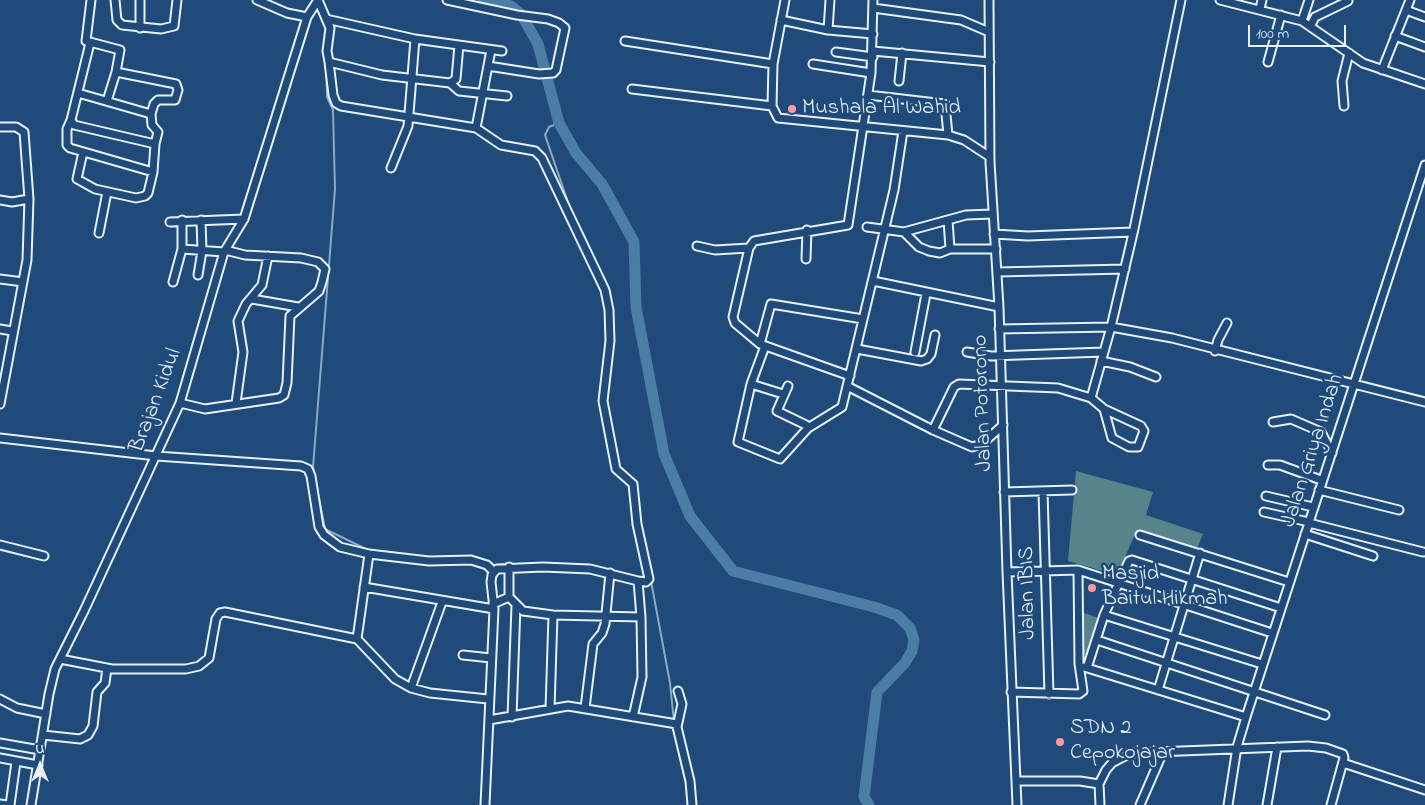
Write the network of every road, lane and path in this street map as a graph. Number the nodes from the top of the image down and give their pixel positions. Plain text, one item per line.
1 (91, 0) edge
2 (115, 0) edge
3 (140, 0) edge
4 (177, 0) edge
5 (258, 0) edge
6 (318, 0) edge
7 (447, 0) edge
8 (785, 0) edge
9 (830, 0) edge
10 (873, 0) edge
11 (989, 0) edge
12 (1181, 0) edge
13 (1220, 0) edge
14 (1262, 0) edge
15 (1308, 0) edge
16 (1410, 0) edge
17 (1348, 1) edge
18 (873, 8) junction
19 (1260, 9) junction
20 (1406, 10) junction
21 (1281, 15) junction
22 (307, 17) junction
23 (1425, 17) edge
24 (326, 19) junction
25 (781, 20) junction
26 (1302, 21) junction
27 (1311, 25) junction
28 (140, 28) junction
29 (828, 30) junction
30 (989, 32) junction
31 (873, 34) junction
32 (1395, 36) junction
33 (415, 39) junction
34 (625, 41) dead end
35 (90, 43) junction
36 (459, 46) junction
37 (1425, 47) edge
38 (491, 50) junction
39 (502, 51) dead end
40 (836, 52) dead end
41 (1350, 53) junction
42 (873, 54) junction
43 (902, 54) junction
44 (329, 62) junction
45 (990, 62) junction
46 (1268, 62) dead end
47 (772, 64) junction
48 (813, 64) dead end
49 (488, 66) junction
50 (1382, 70) junction
51 (116, 72) junction
52 (871, 72) junction
53 (413, 79) junction
54 (899, 81) dead end
55 (450, 82) junction
56 (1425, 84) edge
57 (632, 89) dead end
58 (78, 93) junction
59 (483, 93) junction
60 (868, 95) junction
61 (508, 96) dead end
62 (107, 101) junction
63 (772, 106) junction
64 (1344, 106) dead end
65 (151, 114) junction
66 (408, 116) junction
67 (71, 120) junction
68 (0, 126) edge
69 (865, 127) junction
70 (476, 128) junction
71 (903, 131) junction
72 (948, 135) junction
73 (155, 144) junction
74 (84, 152) junction
75 (990, 157) junction
76 (1425, 165) edge
77 (391, 168) dead end
78 (154, 172) junction
79 (107, 192) junction
80 (29, 199) junction
81 (0, 200) edge
82 (993, 214) junction
83 (244, 219) junction
84 (182, 220) junction
85 (201, 220) junction
86 (948, 220) junction
87 (170, 222) dead end
88 (867, 227) dead end
89 (885, 229) junction
90 (807, 230) junction
91 (904, 232) junction
92 (1133, 232) junction
93 (99, 233) dead end
94 (994, 234) junction
95 (697, 246) dead end
96 (749, 248) junction
97 (182, 249) junction
98 (950, 250) junction
99 (996, 250) junction
100 (202, 251) junction
101 (225, 251) junction
102 (268, 256) junction
103 (806, 259) dead end
104 (1125, 269) junction
105 (998, 272) junction
106 (198, 275) dead end
107 (0, 279) edge
108 (873, 281) junction
109 (23, 282) junction
110 (173, 282) dead end
111 (926, 294) junction
112 (252, 299) junction
113 (298, 307) junction
114 (999, 307) junction
115 (863, 319) junction
116 (1227, 324) dead end
117 (1111, 327) junction
118 (0, 329) edge
119 (999, 329) junction
120 (12, 331) junction
121 (935, 335) dead end
122 (763, 345) junction
123 (857, 349) junction
124 (1215, 351) junction
125 (916, 352) dead end
126 (967, 352) dead end
127 (1104, 352) junction
128 (999, 355) junction
129 (1101, 361) junction
130 (850, 376) junction
131 (1156, 377) dead end
132 (751, 384) junction
133 (1354, 385) junction
134 (788, 386) dead end
135 (847, 386) junction
136 (1002, 387) junction
137 (783, 394) junction
138 (1091, 398) junction
139 (1425, 402) edge
140 (180, 403) junction
141 (236, 403) junction
142 (0, 404) edge
143 (1104, 409) junction
144 (1272, 422) dead end
145 (806, 425) dead end
146 (1003, 425) junction
147 (932, 430) junction
148 (0, 438) edge
149 (1332, 453) junction
150 (156, 456) junction
151 (1268, 465) dead end
152 (1322, 480) junction
153 (1072, 490) dead end
154 (1319, 490) junction
155 (1043, 491) junction
156 (1004, 492) junction
157 (1266, 496) dead end
158 (1313, 507) junction
159 (1399, 510) dead end
160 (1264, 512) dead end
161 (1309, 522) junction
162 (1305, 534) junction
163 (1140, 535) dead end
164 (0, 545) edge
165 (1423, 552) dead end
166 (368, 554) junction
167 (1200, 554) junction
168 (44, 556) dead end
169 (1373, 556) dead end
170 (509, 567) junction
171 (1046, 570) junction
172 (1078, 570) junction
173 (494, 572) junction
174 (610, 572) junction
175 (1007, 572) junction
176 (1192, 580) junction
177 (638, 581) junction
178 (1289, 582) junction
179 (1118, 584) junction
180 (364, 587) junction
181 (509, 598) junction
182 (442, 602) junction
183 (516, 605) junction
184 (494, 606) junction
185 (1184, 606) junction
186 (1281, 608) junction
187 (553, 615) junction
188 (606, 615) junction
189 (1104, 616) junction
190 (642, 617) junction
191 (1272, 633) junction
192 (1175, 638) junction
193 (358, 639) junction
194 (1097, 640) junction
195 (463, 655) dead end
196 (491, 658) junction
197 (60, 659) junction
198 (1166, 662) junction
199 (1079, 664) junction
200 (1262, 664) junction
201 (108, 668) junction
202 (1087, 668) junction
203 (411, 688) junction
204 (1158, 690) junction
205 (1254, 690) junction
206 (678, 691) dead end
207 (1011, 692) junction
208 (1049, 694) junction
209 (0, 699) edge
210 (488, 700) junction
211 (585, 708) junction
212 (550, 709) junction
213 (46, 714) junction
214 (1325, 715) dead end
215 (512, 717) junction
216 (633, 717) junction
217 (1246, 718) junction
218 (489, 720) junction
219 (675, 724) junction
220 (43, 735) junction
221 (0, 743) edge
222 (1277, 747) junction
223 (1237, 748) junction
224 (40, 750) junction
225 (1163, 752) junction
226 (0, 758) edge
227 (16, 762) junction
228 (1343, 763) junction
229 (38, 765) junction
230 (1016, 781) junction
231 (1099, 784) junction
232 (1425, 790) edge
233 (0, 804) edge
234 (9, 805) edge
235 (31, 805) edge
236 (486, 805) edge
237 (692, 805) edge
238 (1017, 805) edge
239 (1100, 805) edge
240 (1140, 805) edge
241 (1228, 805) edge
242 (1267, 805) edge
243 (1331, 805) edge

1 - 35 street
2 - 28 street
3 - 28 street
4 - 28 street
5 - 22 street
6 - 22 street, Brajan Kidul
6 - 24 street
7 - 49 street
8 - 25 street
9 - 29 street
10 - 18 street
11 - 30 street, Jalan Potorono
12 - 92 street
13 - 19 street
14 - 19 street
15 - 26 street
16 - 20 street
17 - 27 street
18 - 30 street
18 - 31 street
19 - 21 street
20 - 23 street
20 - 32 street
21 - 26 street
21 - 46 street
22 - 83 street, Brajan Kidul
24 - 33 street
24 - 44 street
25 - 29 street
25 - 47 street
26 - 27 street
27 - 41 street
29 - 31 street
30 - 45 street, Jalan Potorono
31 - 42 street
32 - 37 street
32 - 50 street
33 - 36 street
33 - 53 street
34 - 47 street
35 - 51 street
35 - 58 street
36 - 38 street
36 - 55 street
38 - 39 street
38 - 49 street
40 - 42 street
41 - 50 street
41 - 64 street
42 - 43 street
42 - 52 street
43 - 45 street
43 - 54 street
44 - 53 street
44 - 66 street
45 - 75 street, Jalan Potorono
47 - 63 street
48 - 52 street
49 - 59 street
50 - 56 street
51 - 62 street
51 - 65 street
52 - 60 street
53 - 55 street
53 - 66 street
55 - 59 street
57 - 63 street
58 - 62 street
58 - 67 street
59 - 61 street
59 - 70 street
60 - 69 street
60 - 72 street
62 - 65 street
63 - 69 street
65 - 73 street
66 - 70 street
66 - 77 street
67 - 73 street
67 - 74 street
68 - 80 street
69 - 71 street
69 - 90 street
70 - 177 street
71 - 72 street
71 - 89 street
72 - 75 street
73 - 78 street
74 - 78 street
74 - 79 street
75 - 82 street, Jalan Potorono
76 - 133 street, Jalan Griya Indah
78 - 79 street
79 - 93 street
80 - 81 street
80 - 109 street
82 - 86 street
82 - 94 street, Jalan Potorono
83 - 85 street
83 - 101 street, Brajan Kidul
84 - 85 street
84 - 87 street
84 - 97 street
85 - 100 street
86 - 91 street
86 - 98 street
88 - 89 street
89 - 91 street
89 - 108 street
90 - 96 street
90 - 103 street
91 - 98 street
92 - 94 street
92 - 104 street
94 - 99 street, Jalan Potorono
95 - 96 street
96 - 122 street
97 - 100 street
97 - 110 street
98 - 99 street
99 - 105 street, Jalan Potorono
100 - 101 street
100 - 106 street
101 - 102 street
101 - 140 street, Brajan Kidul
102 - 112 street
102 - 113 street
104 - 105 street
104 - 117 street
105 - 114 street, Jalan Potorono
107 - 109 street
108 - 111 street
108 - 115 street
109 - 120 street
111 - 114 street
111 - 125 street
112 - 113 street
112 - 141 street
113 - 141 street
114 - 119 street, Jalan Potorono
115 - 122 street
115 - 123 street
116 - 124 street
117 - 119 street
117 - 124 street
117 - 127 street
118 - 120 street
119 - 128 street, Jalan Potorono
120 - 142 street
121 - 123 street
122 - 130 street
122 - 132 street
123 - 130 street
124 - 133 street
126 - 128 street
127 - 128 street
127 - 129 street
128 - 136 street, Jalan Potorono
129 - 131 street
129 - 138 street
130 - 135 street
132 - 135 street
132 - 137 street
133 - 139 street
133 - 149 street, Jalan Griya Indah
134 - 137 street
135 - 147 street
136 - 138 street
136 - 146 street, Jalan Potorono
136 - 147 street
137 - 145 street
138 - 143 street
140 - 141 street
140 - 150 street, Brajan Kidul
143 - 143 street
144 - 149 street
146 - 147 street
146 - 156 street, Jalan Potorono
148 - 150 street
149 - 152 street, Jalan Griya Indah
150 - 166 street
150 - 197 street, Brajan Kidul
151 - 152 street
152 - 154 street, Jalan Griya Indah
153 - 155 street
154 - 158 street, Jalan Griya Indah
154 - 159 street
155 - 156 street
155 - 171 street, Jalan IBIS
156 - 175 street, Jalan Potorono
157 - 158 street
158 - 161 street, Jalan Griya Indah
160 - 161 street
161 - 162 street, Jalan Griya Indah
161 - 165 street
162 - 169 street
162 - 178 street, Jalan Griya Indah
163 - 167 street
164 - 168 street
166 - 173 street
166 - 180 street
167 - 176 street
167 - 178 street
170 - 173 street
170 - 174 street
170 - 181 street
171 - 172 street
171 - 175 street
171 - 208 street, Jalan IBIS
172 - 179 street
172 - 199 street
173 - 184 street
174 - 177 street
174 - 188 street
175 - 207 street, Jalan Potorono
176 - 179 street
176 - 185 street
176 - 186 street
177 - 190 street
178 - 186 street, Jalan Griya Indah
179 - 185 street
179 - 189 street
180 - 182 street
180 - 193 street
181 - 183 street
181 - 184 street
182 - 184 street
182 - 203 street
183 - 187 street
183 - 215 street
184 - 196 street
185 - 191 street
185 - 192 street
186 - 191 street, Jalan Griya Indah
187 - 188 street
187 - 212 street
188 - 190 street
188 - 211 street
189 - 192 street
189 - 194 street
190 - 216 street
191 - 200 street, Jalan Griya Indah
192 - 198 street
192 - 200 street
193 - 201 street
193 - 203 street
194 - 198 street
194 - 202 street
195 - 196 street
196 - 210 street
197 - 201 street
197 - 213 street, Brajan Kidul
198 - 204 street
198 - 205 street
199 - 202 street
199 - 208 street
200 - 205 street, Jalan Griya Indah
201 - 220 street
202 - 204 street
203 - 210 street
204 - 217 street
205 - 214 street
205 - 217 street, Jalan Griya Indah
206 - 219 street
207 - 208 street
207 - 230 street, Jalan Potorono
209 - 213 street
210 - 218 street
211 - 212 street
211 - 216 street
212 - 215 street
213 - 220 street, Brajan Kidul
215 - 218 street
216 - 219 street
217 - 223 street, Jalan Griya Indah
218 - 236 street
219 - 237 street
220 - 224 street, Brajan Kidul
221 - 224 street
222 - 223 street
222 - 228 street
222 - 242 street
223 - 225 street
223 - 241 street, Jalan Griya Indah
224 - 229 street, Brajan Kidul
225 - 231 street
225 - 240 street
226 - 227 street
227 - 229 street
227 - 234 street
228 - 232 street
228 - 243 street
229 - 235 street, Brajan Kidul
230 - 231 street
230 - 238 street, Jalan Potorono
231 - 239 street
233 - 234 street

